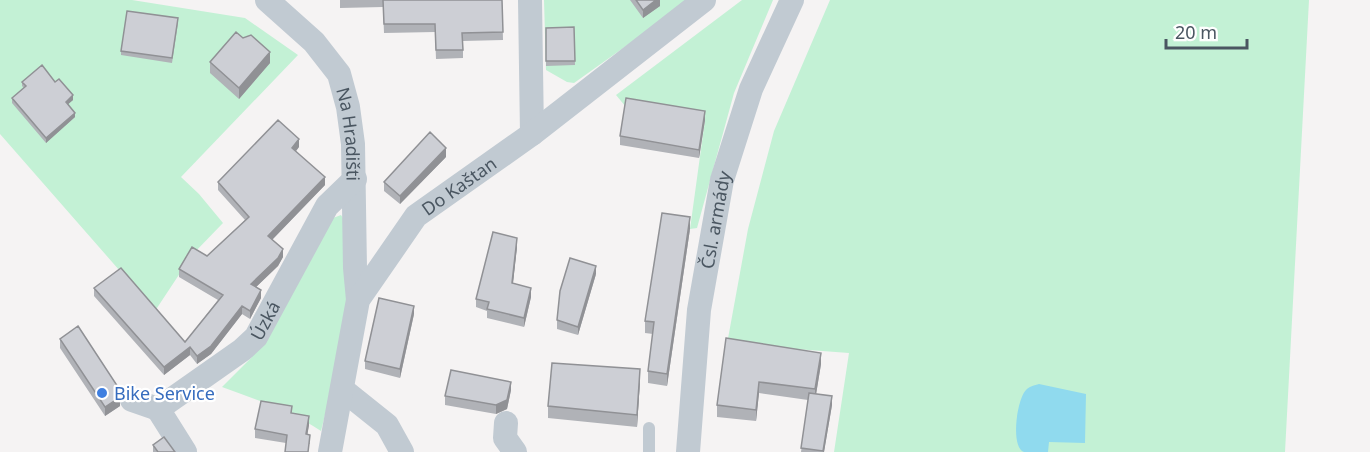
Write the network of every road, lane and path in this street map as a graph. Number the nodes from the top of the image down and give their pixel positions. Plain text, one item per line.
1 (267, 0) edge
2 (530, 0) edge
3 (704, 0) edge
4 (792, 0) edge
5 (532, 134) junction
6 (355, 179) junction
7 (358, 300) junction
8 (342, 389) junction
9 (132, 400) dead end
10 (158, 409) junction
11 (506, 423) dead end
12 (649, 428) dead end
13 (185, 452) edge
14 (330, 452) edge
15 (402, 452) edge
16 (515, 452) edge
17 (649, 452) edge
18 (688, 452) edge

1 - 6 street, Na Hradišti
2 - 5 street
3 - 5 street, Do Kaštan
4 - 18 street, Čsl. armády
5 - 7 street, Do Kaštan
6 - 7 street, Na Hradišti
6 - 10 street, Úzká
7 - 8 street, Do Kaštan
8 - 14 street, Do Kaštan
8 - 15 street
9 - 10 street
10 - 13 street
11 - 16 street
12 - 17 lane

